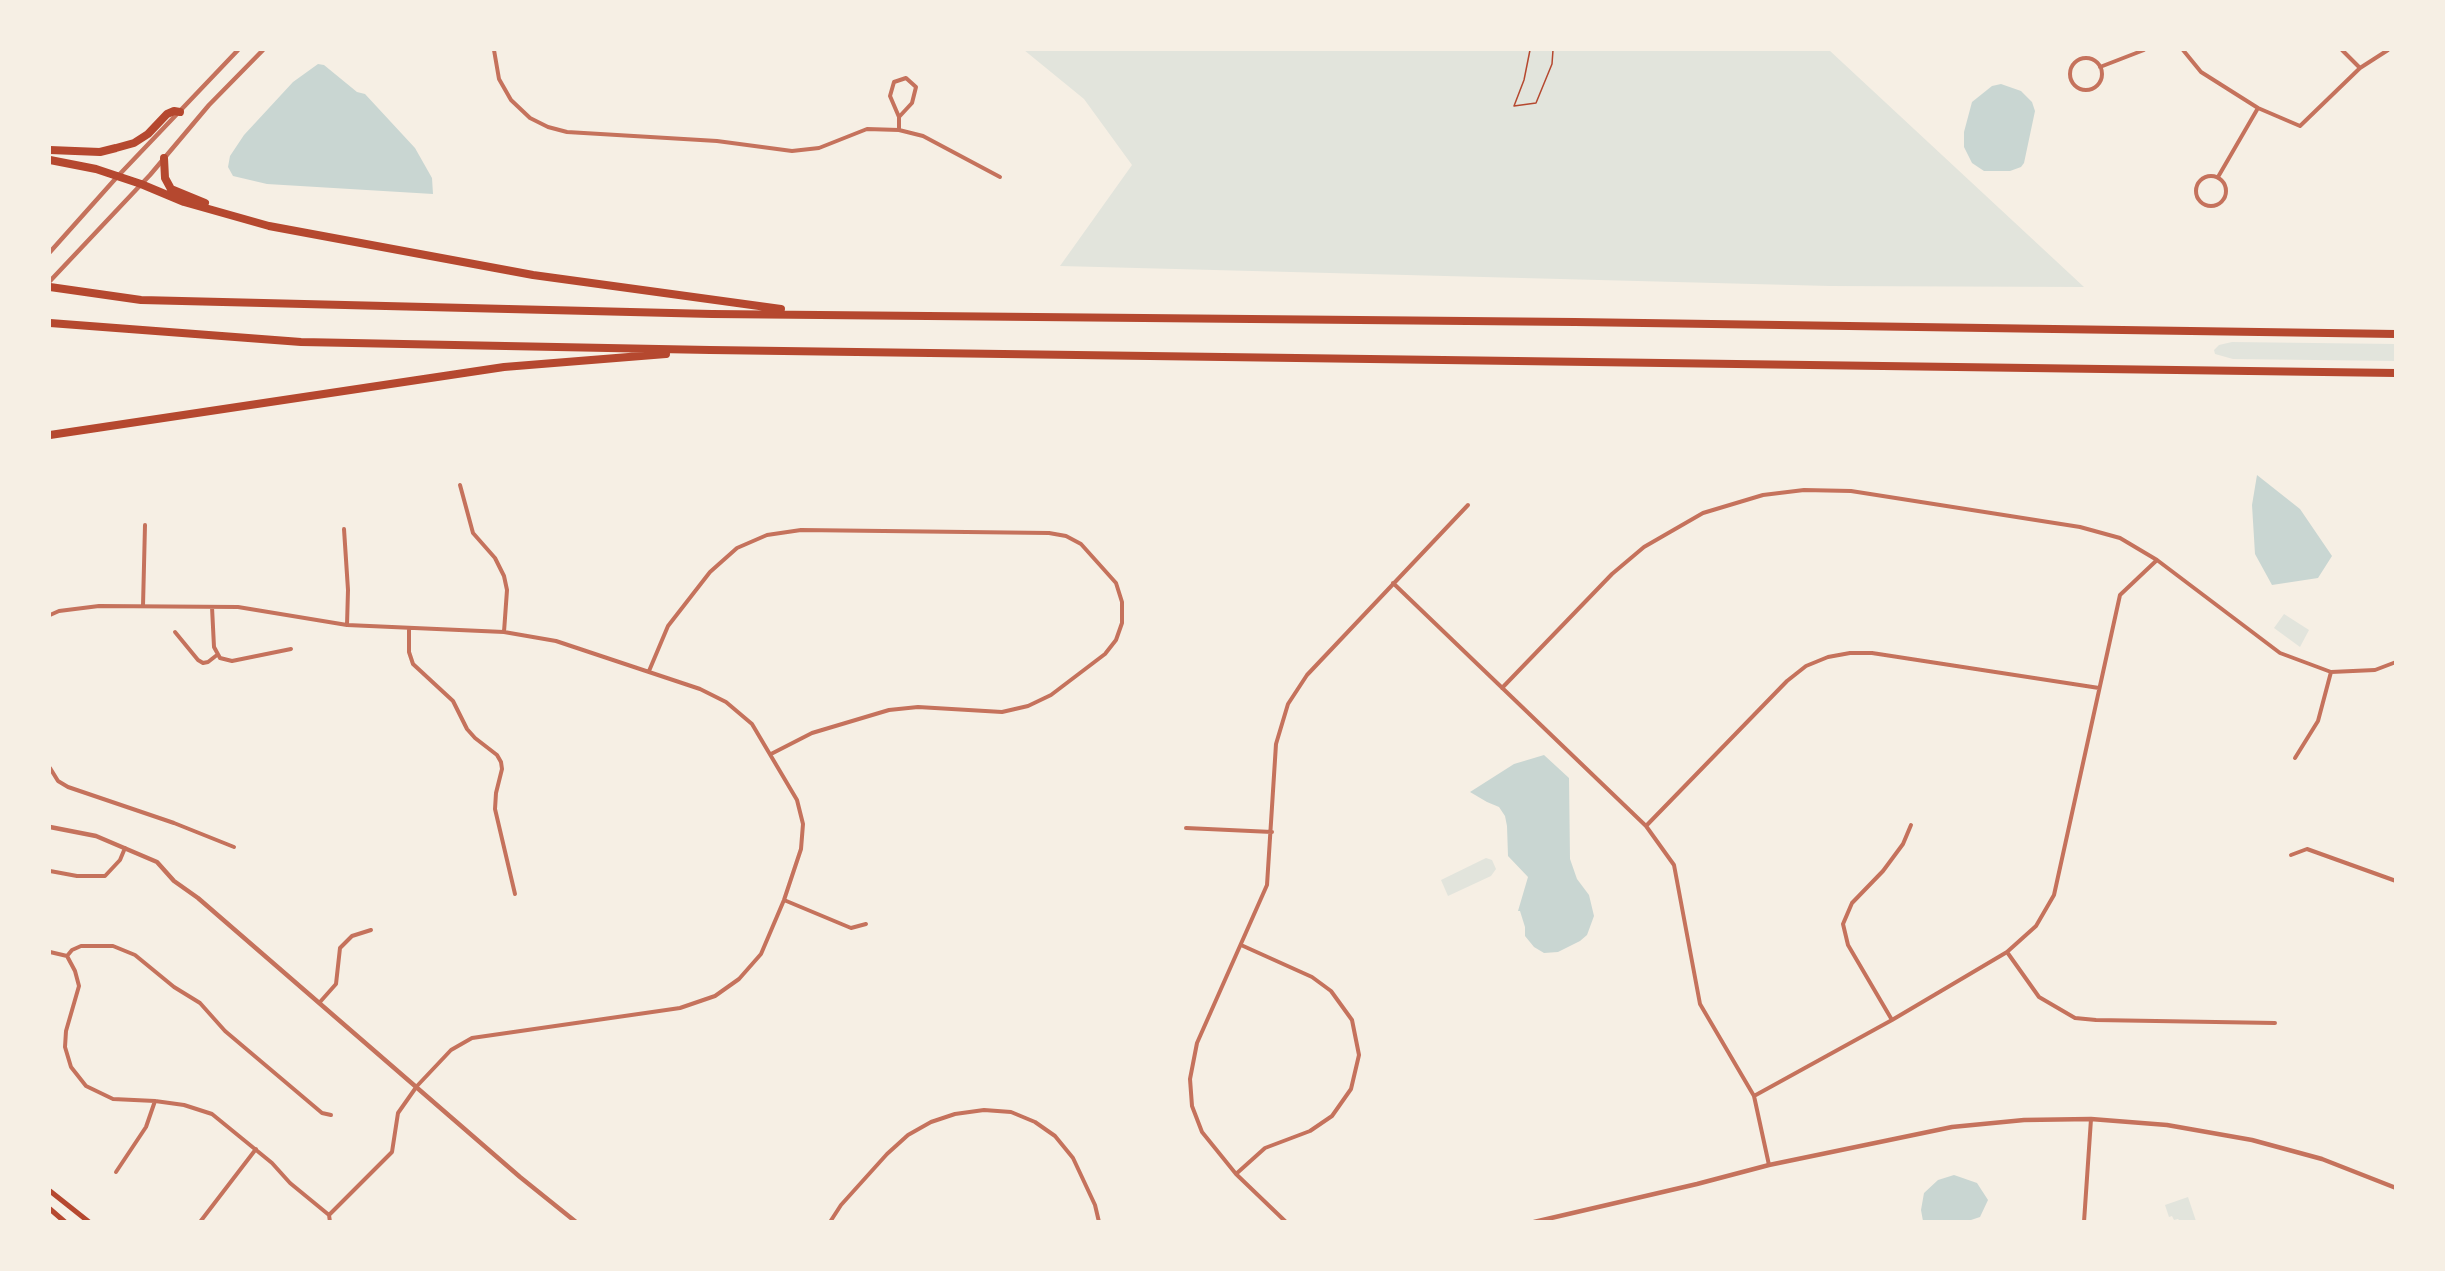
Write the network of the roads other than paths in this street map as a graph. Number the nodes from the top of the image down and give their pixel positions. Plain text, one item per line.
1 (238, 50) edge
2 (263, 50) edge
3 (494, 50) edge
4 (2144, 50) edge
5 (2183, 50) edge
6 (2342, 50) edge
7 (2388, 50) edge
8 (2100, 67) junction
9 (2360, 68) junction
10 (2258, 108) junction
11 (180, 112) junction
12 (899, 117) junction
13 (899, 130) junction
14 (50, 150) edge
15 (164, 158) junction
16 (50, 160) edge
17 (117, 177) junction
18 (1000, 177) dead end
19 (2218, 177) junction
20 (141, 184) junction
21 (242, 218) junction
22 (50, 252) edge
23 (50, 281) edge
24 (50, 287) edge
25 (811, 314) junction
26 (50, 322) edge
27 (2396, 334) edge
28 (710, 350) junction
29 (2396, 373) edge
30 (50, 435) edge
31 (460, 485) dead end
32 (1468, 505) dead end
33 (145, 525) dead end
34 (344, 529) dead end
35 (2157, 560) junction
36 (1393, 583) junction
37 (143, 606) junction
38 (212, 607) junction
39 (50, 615) edge
40 (346, 625) junction
41 (409, 628) junction
42 (175, 632) dead end
43 (504, 632) junction
44 (291, 649) dead end
45 (217, 655) junction
46 (2396, 662) edge
47 (649, 671) junction
48 (2331, 672) junction
49 (1502, 688) junction
50 (2099, 688) junction
51 (771, 754) junction
52 (2295, 759) dead end
53 (50, 768) edge
54 (1911, 825) dead end
55 (1646, 826) junction
56 (50, 827) edge
57 (1186, 828) dead end
58 (1272, 832) junction
59 (234, 847) dead end
60 (125, 848) junction
61 (2291, 855) dead end
62 (50, 871) edge
63 (2396, 881) edge
64 (515, 894) dead end
65 (784, 900) junction
66 (866, 924) dead end
67 (371, 930) dead end
68 (1241, 945) junction
69 (2007, 951) junction
70 (50, 952) edge
71 (67, 956) junction
72 (320, 1002) junction
73 (1892, 1020) junction
74 (2275, 1023) dead end
75 (417, 1086) junction
76 (1754, 1096) junction
77 (155, 1101) junction
78 (331, 1115) dead end
79 (2091, 1119) junction
80 (256, 1149) junction
81 (1769, 1165) junction
82 (116, 1172) dead end
83 (1236, 1174) junction
84 (2396, 1188) edge
85 (50, 1191) edge
86 (50, 1209) edge
87 (329, 1215) junction
88 (65, 1221) edge
89 (89, 1221) edge
90 (200, 1221) edge
91 (330, 1221) edge
92 (576, 1221) edge
93 (830, 1221) edge
94 (1099, 1221) edge
95 (1286, 1221) edge
96 (1534, 1221) edge
97 (2084, 1221) edge

1 - 11 street
2 - 15 street
3 - 13 street
4 - 8 street
5 - 10 street
6 - 9 street
7 - 9 street
8 - 8 street
9 - 10 street
10 - 19 street
11 - 14 highway
11 - 17 street
12 - 12 street
12 - 13 street
13 - 18 street
15 - 20 street
15 - 21 highway
16 - 17 highway
17 - 20 highway
17 - 22 street
19 - 19 street
20 - 21 highway
20 - 23 street
21 - 25 highway
24 - 25 highway
25 - 27 highway
26 - 28 highway
28 - 29 highway
28 - 30 highway
31 - 43 street
32 - 36 street
33 - 37 street
34 - 40 street
35 - 48 street
35 - 49 street
35 - 50 street
36 - 49 street
36 - 58 street
37 - 38 street
37 - 39 street
38 - 40 street
38 - 45 street
40 - 41 street
41 - 43 street
41 - 64 street
42 - 45 street
43 - 47 street
44 - 45 street
46 - 48 street
47 - 51 street
47 - 51 street
48 - 52 street
49 - 55 street
50 - 55 street
50 - 69 street
51 - 65 street
53 - 59 street
54 - 73 street
55 - 76 street
56 - 60 street
57 - 58 street
58 - 68 street
60 - 62 street
60 - 72 street
61 - 63 street
65 - 66 street
65 - 75 street
67 - 72 street
68 - 83 street
68 - 83 street
69 - 73 street
69 - 74 street
70 - 71 street
71 - 77 street
71 - 78 street
72 - 75 street
73 - 76 street
75 - 87 street
75 - 92 street
76 - 81 street
77 - 80 street
77 - 82 street
79 - 81 street
79 - 84 street
79 - 97 street
80 - 87 street
80 - 90 street
81 - 96 street
83 - 95 street
85 - 89 main road
86 - 88 main road
87 - 91 street
93 - 94 street

